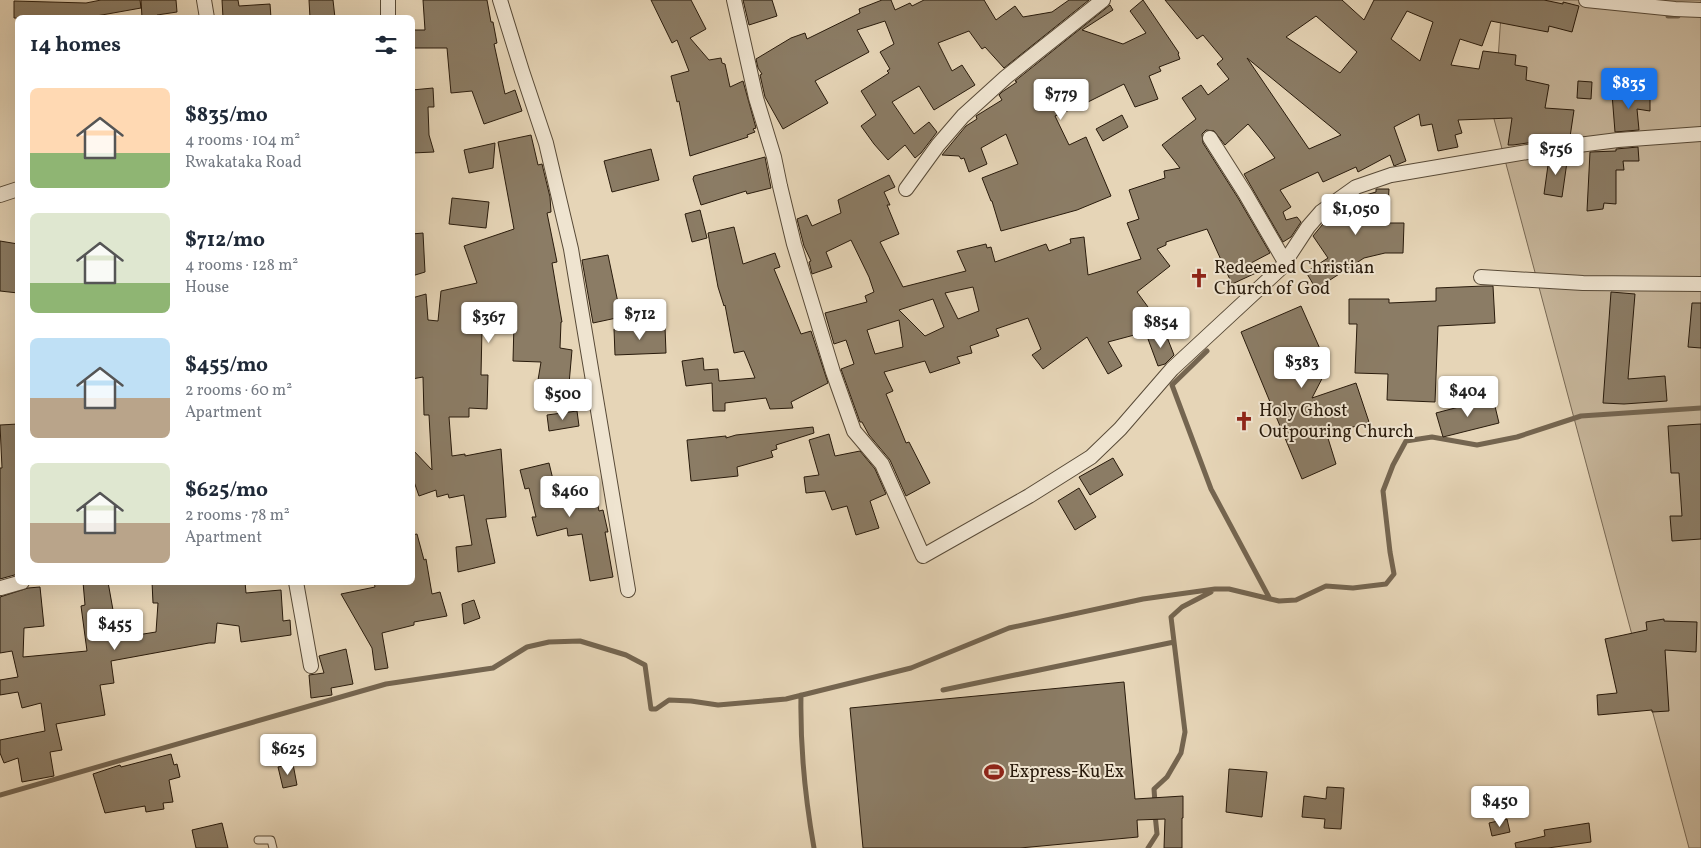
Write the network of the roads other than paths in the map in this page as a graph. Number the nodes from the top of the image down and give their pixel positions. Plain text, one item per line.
1 (204, 0) edge
2 (388, 0) edge
3 (500, 0) edge
4 (734, 0) edge
5 (1103, 0) edge
6 (1586, 0) edge
7 (1701, 10) edge
8 (207, 15) edge
9 (388, 15) edge
10 (1701, 134) edge
11 (1210, 138) dead end
12 (15, 189) edge
13 (906, 189) dead end
14 (0, 194) edge
15 (1285, 262) junction
16 (1481, 277) dead end
17 (1701, 284) edge
18 (15, 584) edge
19 (297, 585) edge
20 (1, 588) edge
21 (628, 590) dead end
22 (311, 666) dead end
23 (258, 840) dead end
24 (272, 848) edge

1 - 8 street
2 - 9 street
3 - 21 street
4 - 15 street
5 - 13 street
6 - 7 street
10 - 15 street
11 - 15 street
12 - 14 street
16 - 17 street
18 - 20 street
19 - 22 street
23 - 24 lane

